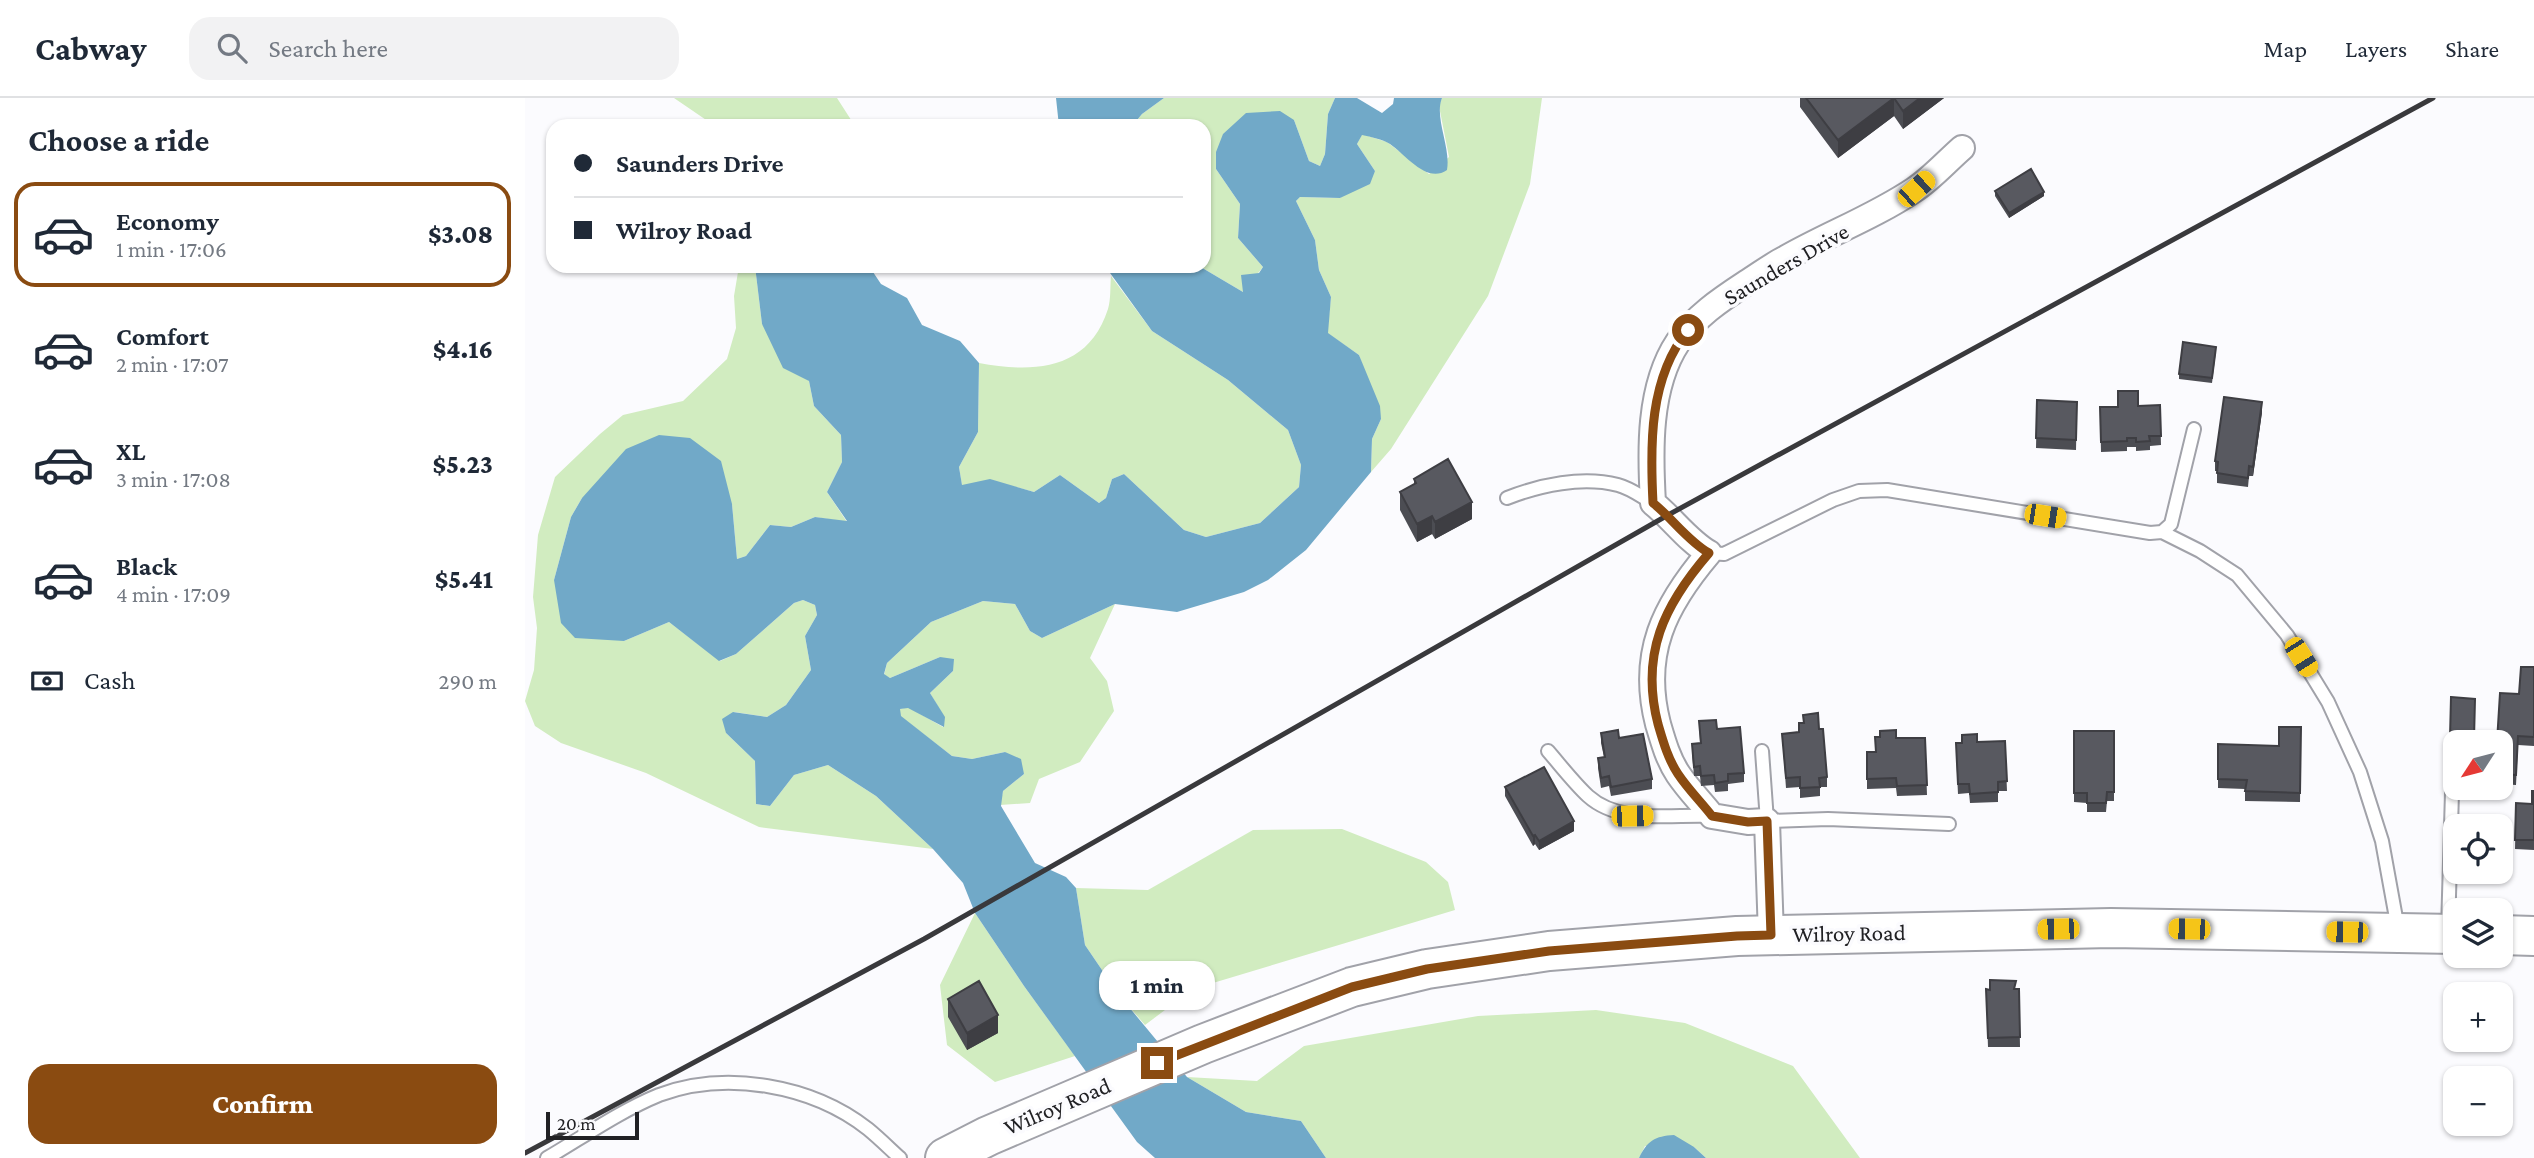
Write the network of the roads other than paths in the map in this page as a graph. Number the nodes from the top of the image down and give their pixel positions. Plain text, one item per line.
1 (1962, 148) dead end
2 (2195, 429) dead end
3 (1507, 498) dead end
4 (1653, 503) junction
5 (2162, 531) junction
6 (1709, 553) junction
7 (1548, 751) dead end
8 (1762, 751) dead end
9 (2453, 800) edge
10 (1712, 816) junction
11 (1767, 821) junction
12 (1949, 824) dead end
13 (2451, 898) edge
14 (2399, 933) junction
15 (2443, 934) edge
16 (1771, 935) junction
17 (2513, 935) edge
18 (2534, 936) edge
19 (547, 1158) edge
20 (900, 1158) edge
21 (945, 1158) edge

1 - 4 street, Saunders Drive
2 - 5 lane
3 - 4 lane
4 - 6 street
5 - 6 lane
5 - 14 lane
6 - 10 street
7 - 10 lane
8 - 11 lane
9 - 13 lane
10 - 11 street
11 - 12 lane
11 - 16 street
14 - 15 main road, Wilroy Road
14 - 16 main road, Wilroy Road
16 - 21 main road, Wilroy Road
17 - 18 main road
19 - 20 lane

